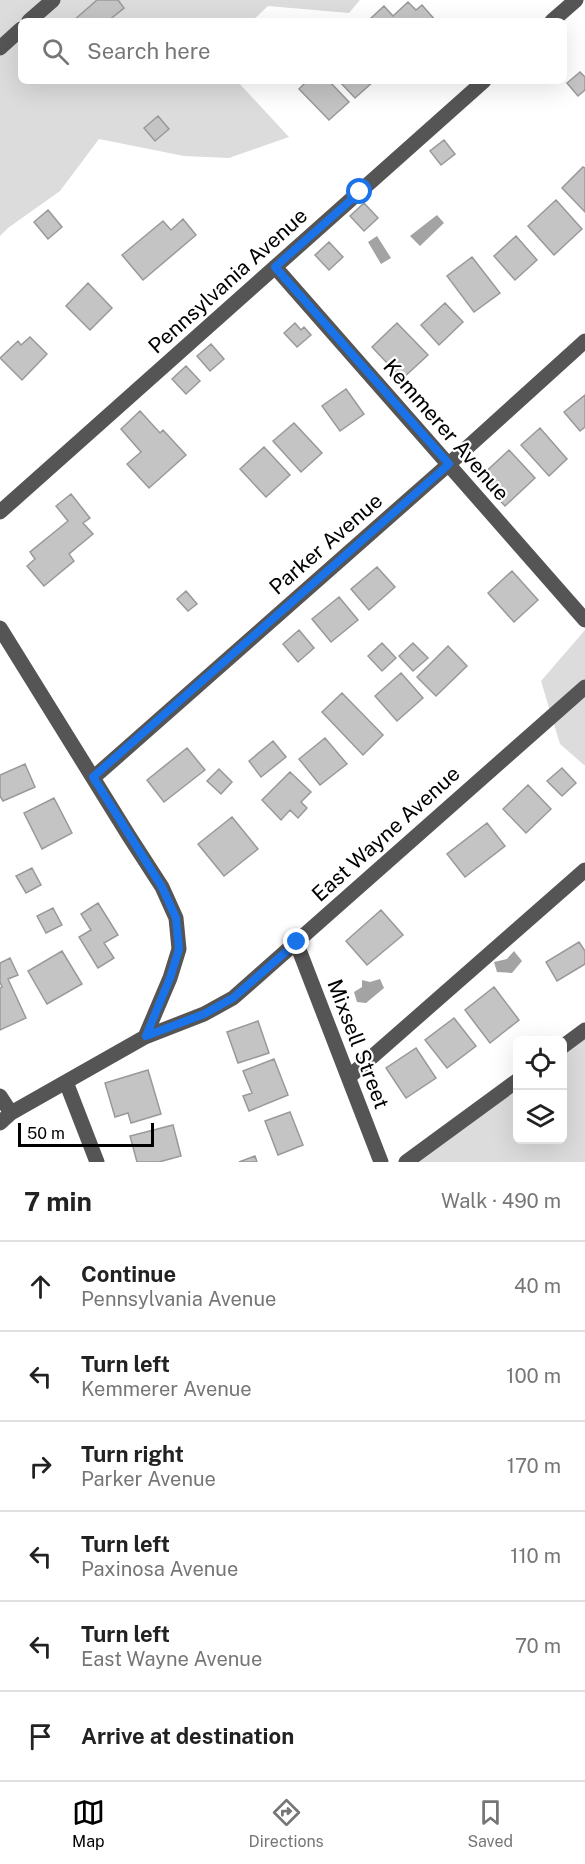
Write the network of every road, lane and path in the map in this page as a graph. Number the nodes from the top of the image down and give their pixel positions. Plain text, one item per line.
1 (53, 0) edge
2 (576, 0) edge
3 (32, 18) edge
4 (555, 18) edge
5 (18, 31) edge
6 (0, 48) edge
7 (481, 84) edge
8 (275, 267) junction
9 (585, 341) edge
10 (449, 464) junction
11 (0, 512) edge
12 (585, 620) edge
13 (0, 628) edge
14 (585, 687) edge
15 (93, 777) junction
16 (585, 870) edge
17 (297, 942) junction
18 (585, 1030) edge
19 (146, 1036) junction
20 (567, 1043) edge
21 (348, 1077) junction
22 (66, 1082) junction
23 (513, 1084) edge
24 (0, 1096) edge
25 (6, 1118) edge
26 (97, 1162) edge
27 (381, 1162) edge
28 (406, 1162) edge

1 - 3 street
2 - 4 street
5 - 6 street
7 - 8 street, Pennsylvania Avenue
8 - 10 street, Kemmerer Avenue
8 - 11 street, Pennsylvania Avenue
9 - 10 street, Parker Avenue
10 - 12 street, Kemmerer Avenue
10 - 15 street, Parker Avenue
13 - 15 street
14 - 17 street, East Wayne Avenue
15 - 19 street
16 - 21 street
17 - 19 street, East Wayne Avenue
17 - 21 street, Mixsell Street
18 - 20 street
19 - 22 street, East Wayne Avenue
21 - 27 street, Mixsell Street
22 - 25 street, East Wayne Avenue
22 - 26 street
23 - 28 street
24 - 25 street

